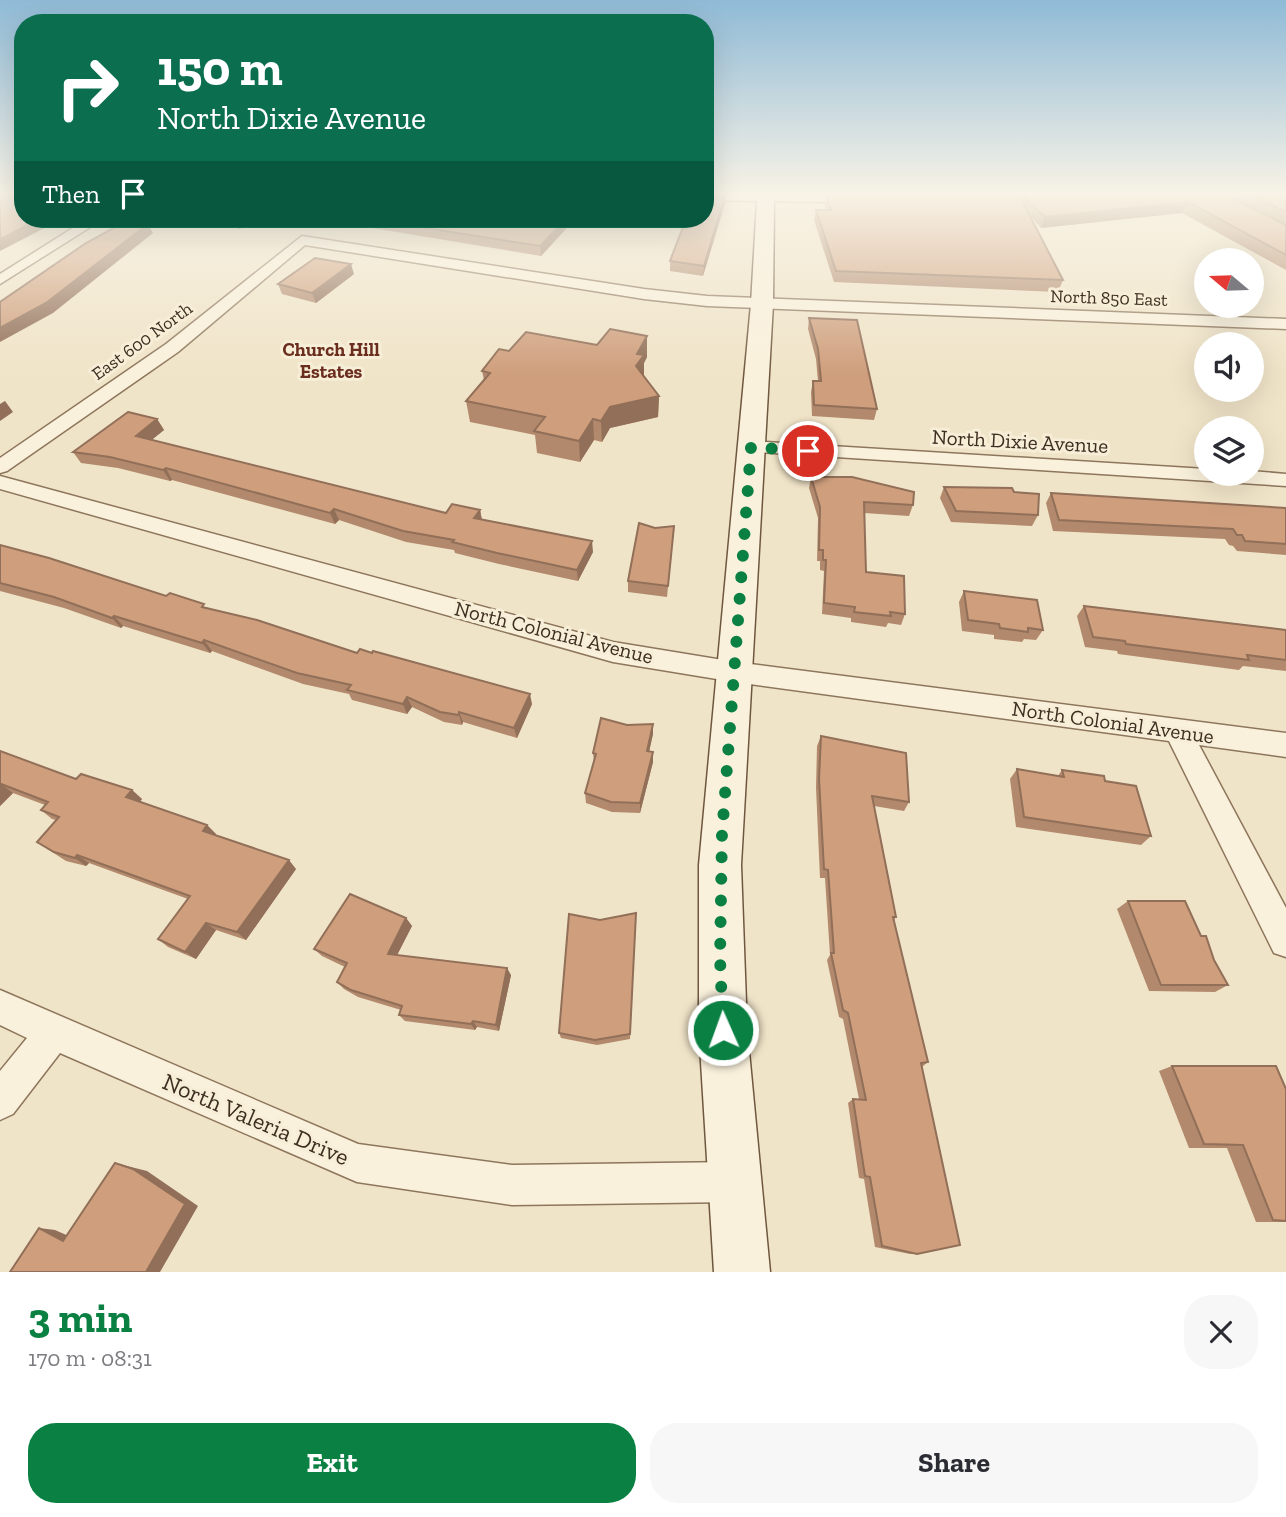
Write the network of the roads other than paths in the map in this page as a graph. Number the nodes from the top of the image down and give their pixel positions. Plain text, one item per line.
1 (37, 254) edge
2 (285, 254) edge
3 (391, 254) edge
4 (764, 254) edge
5 (3, 275) edge
6 (762, 304) junction
7 (1286, 324) edge
8 (751, 447) junction
9 (0, 467) edge
10 (1286, 480) edge
11 (0, 482) edge
12 (735, 672) junction
13 (1177, 730) junction
14 (1286, 745) edge
15 (1286, 941) edge
16 (0, 1007) edge
17 (54, 1032) junction
18 (0, 1101) edge
19 (734, 1182) junction
20 (742, 1272) edge

1 - 5 street
2 - 9 street, East 600 North
3 - 6 street, North 850 East
4 - 6 street
6 - 7 street, North 850 East
6 - 8 street
8 - 10 street, North Dixie Avenue
8 - 12 street
11 - 12 street, North Colonial Avenue
12 - 13 street, North Colonial Avenue
12 - 19 street
13 - 14 street, North Colonial Avenue
13 - 15 street
16 - 17 street, North Valeria Drive
17 - 18 street
17 - 19 street, North Valeria Drive
19 - 20 street

